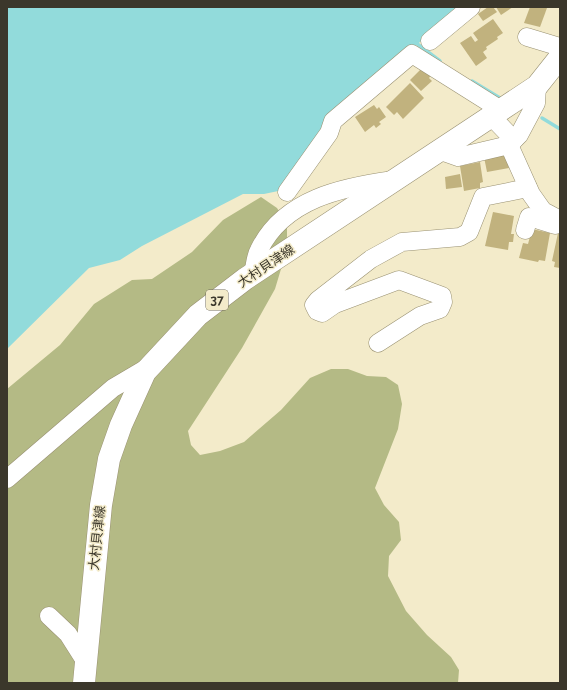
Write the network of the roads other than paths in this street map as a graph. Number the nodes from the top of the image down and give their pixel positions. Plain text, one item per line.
1 (471, 7) edge
2 (527, 37) dead end
3 (430, 42) dead end
4 (560, 47) edge
5 (560, 57) edge
6 (537, 86) junction
7 (496, 113) junction
8 (511, 142) junction
9 (441, 151) junction
10 (396, 179) junction
11 (528, 188) junction
12 (287, 192) dead end
13 (560, 220) edge
14 (560, 225) edge
15 (526, 230) dead end
16 (253, 274) junction
17 (378, 343) dead end
18 (152, 364) junction
19 (7, 479) edge
20 (49, 616) dead end
21 (85, 673) edge

1 - 3 street
2 - 4 street
5 - 6 main road, 大村貝津線 / 37
6 - 7 main road, 大村貝津線 / 37
6 - 8 street
7 - 8 street
7 - 9 main road, 大村貝津線 / 37
7 - 12 street
8 - 9 street
8 - 11 street
9 - 10 main road, 大村貝津線 / 37
10 - 16 main road, 大村貝津線 / 37
10 - 16 street
11 - 13 street
11 - 17 street
14 - 15 street
16 - 18 main road, 大村貝津線 / 37
18 - 19 street
18 - 21 main road, 大村貝津線 / 37
20 - 21 street

